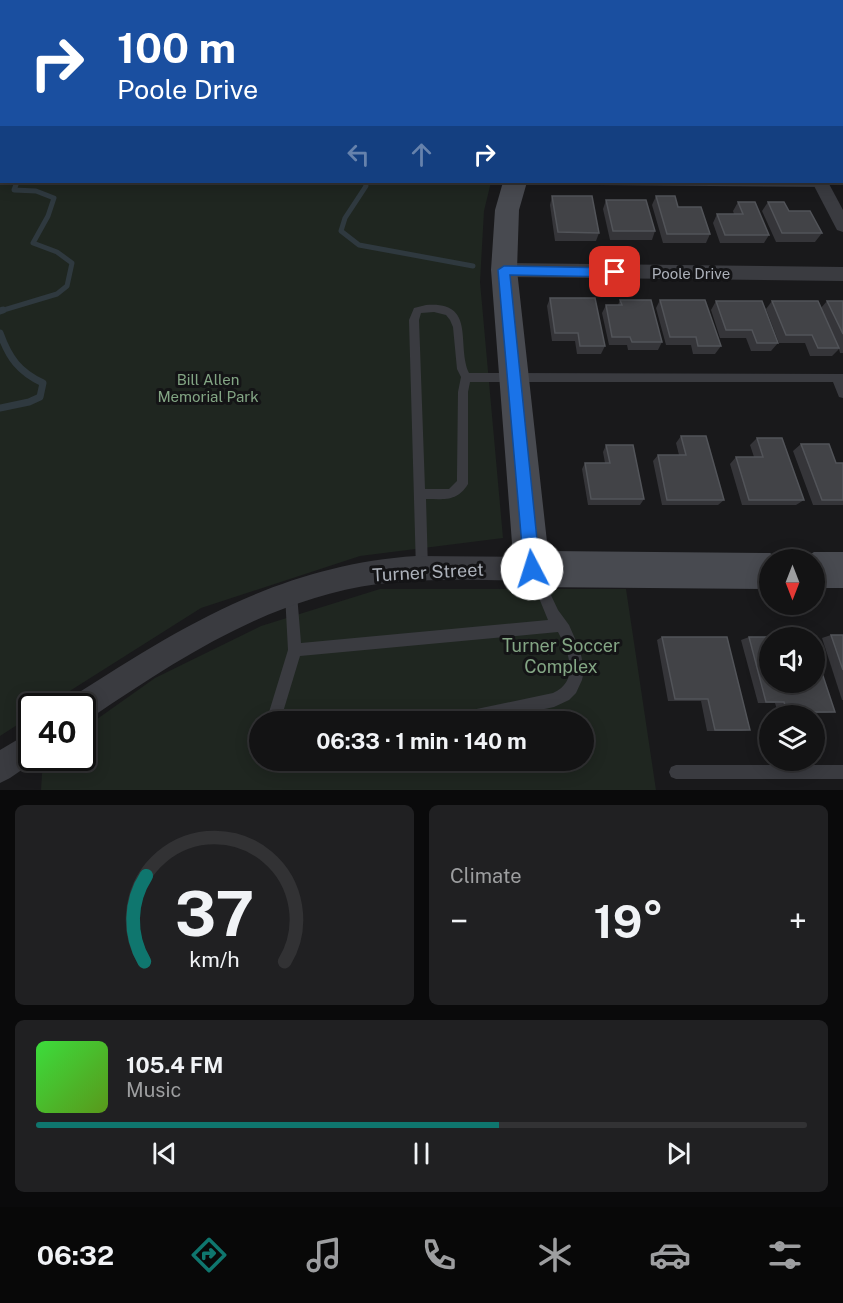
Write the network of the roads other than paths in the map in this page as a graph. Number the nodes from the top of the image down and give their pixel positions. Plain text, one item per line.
1 (515, 183) edge
2 (821, 183) edge
3 (843, 226) edge
4 (504, 270) junction
5 (843, 274) edge
6 (466, 377) junction
7 (839, 378) edge
8 (513, 379) junction
9 (843, 394) edge
10 (419, 494) junction
11 (532, 569) junction
12 (422, 570) junction
13 (825, 570) edge
14 (843, 570) edge
15 (759, 571) edge
16 (291, 593) junction
17 (560, 625) junction
18 (295, 650) junction
19 (96, 698) edge
20 (276, 711) edge
21 (498, 711) edge
22 (18, 755) edge
23 (0, 768) edge
24 (676, 772) dead end
25 (843, 773) edge

1 - 4 street
2 - 3 street
4 - 5 street, Poole Drive
4 - 8 street
6 - 8 lane
6 - 10 lane
6 - 10 lane
7 - 8 lane
7 - 9 lane
8 - 11 street
10 - 12 lane
11 - 12 street, Turner Street
11 - 15 street, Turner Street
11 - 17 lane
12 - 16 street, Turner Street
13 - 14 street
16 - 18 lane
16 - 19 street, Turner Street
17 - 18 lane
17 - 21 lane
18 - 20 lane
22 - 23 street
24 - 25 lane

